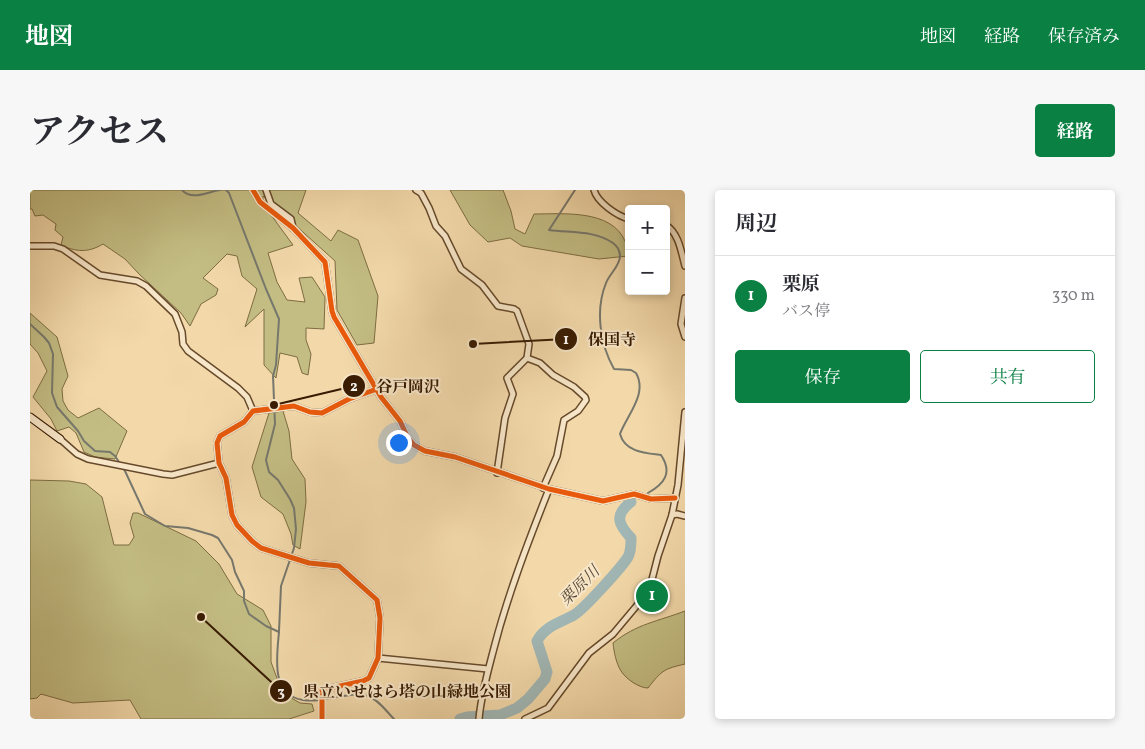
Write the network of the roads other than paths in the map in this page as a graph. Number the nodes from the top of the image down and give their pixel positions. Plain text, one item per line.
1 (253, 190) edge
2 (266, 190) edge
3 (416, 190) edge
4 (594, 190) edge
5 (625, 218) edge
6 (293, 228) junction
7 (670, 228) edge
8 (30, 246) edge
9 (685, 266) edge
10 (685, 298) edge
11 (685, 337) edge
12 (527, 358) junction
13 (376, 389) junction
14 (253, 411) junction
15 (685, 412) edge
16 (30, 417) edge
17 (684, 426) edge
18 (60, 439) joint
19 (219, 463) junction
20 (497, 473) junction
21 (546, 488) junction
22 (675, 498) junction
23 (672, 515) junction
24 (685, 516) edge
25 (378, 658) junction
26 (488, 669) junction
27 (322, 719) edge
28 (479, 719) edge
29 (525, 719) edge

1 - 6 street
2 - 6 street
3 - 12 street
4 - 5 street
6 - 13 street
7 - 9 street
8 - 14 street
10 - 11 street
12 - 20 street
12 - 21 street
13 - 14 street
13 - 20 street
14 - 19 street
15 - 17 street
16 - 18 street
17 - 22 street
18 - 19 street
19 - 25 street
20 - 21 street
21 - 22 street
21 - 26 street
22 - 23 street
23 - 24 street
23 - 29 street
25 - 26 street
25 - 27 street
26 - 28 street

